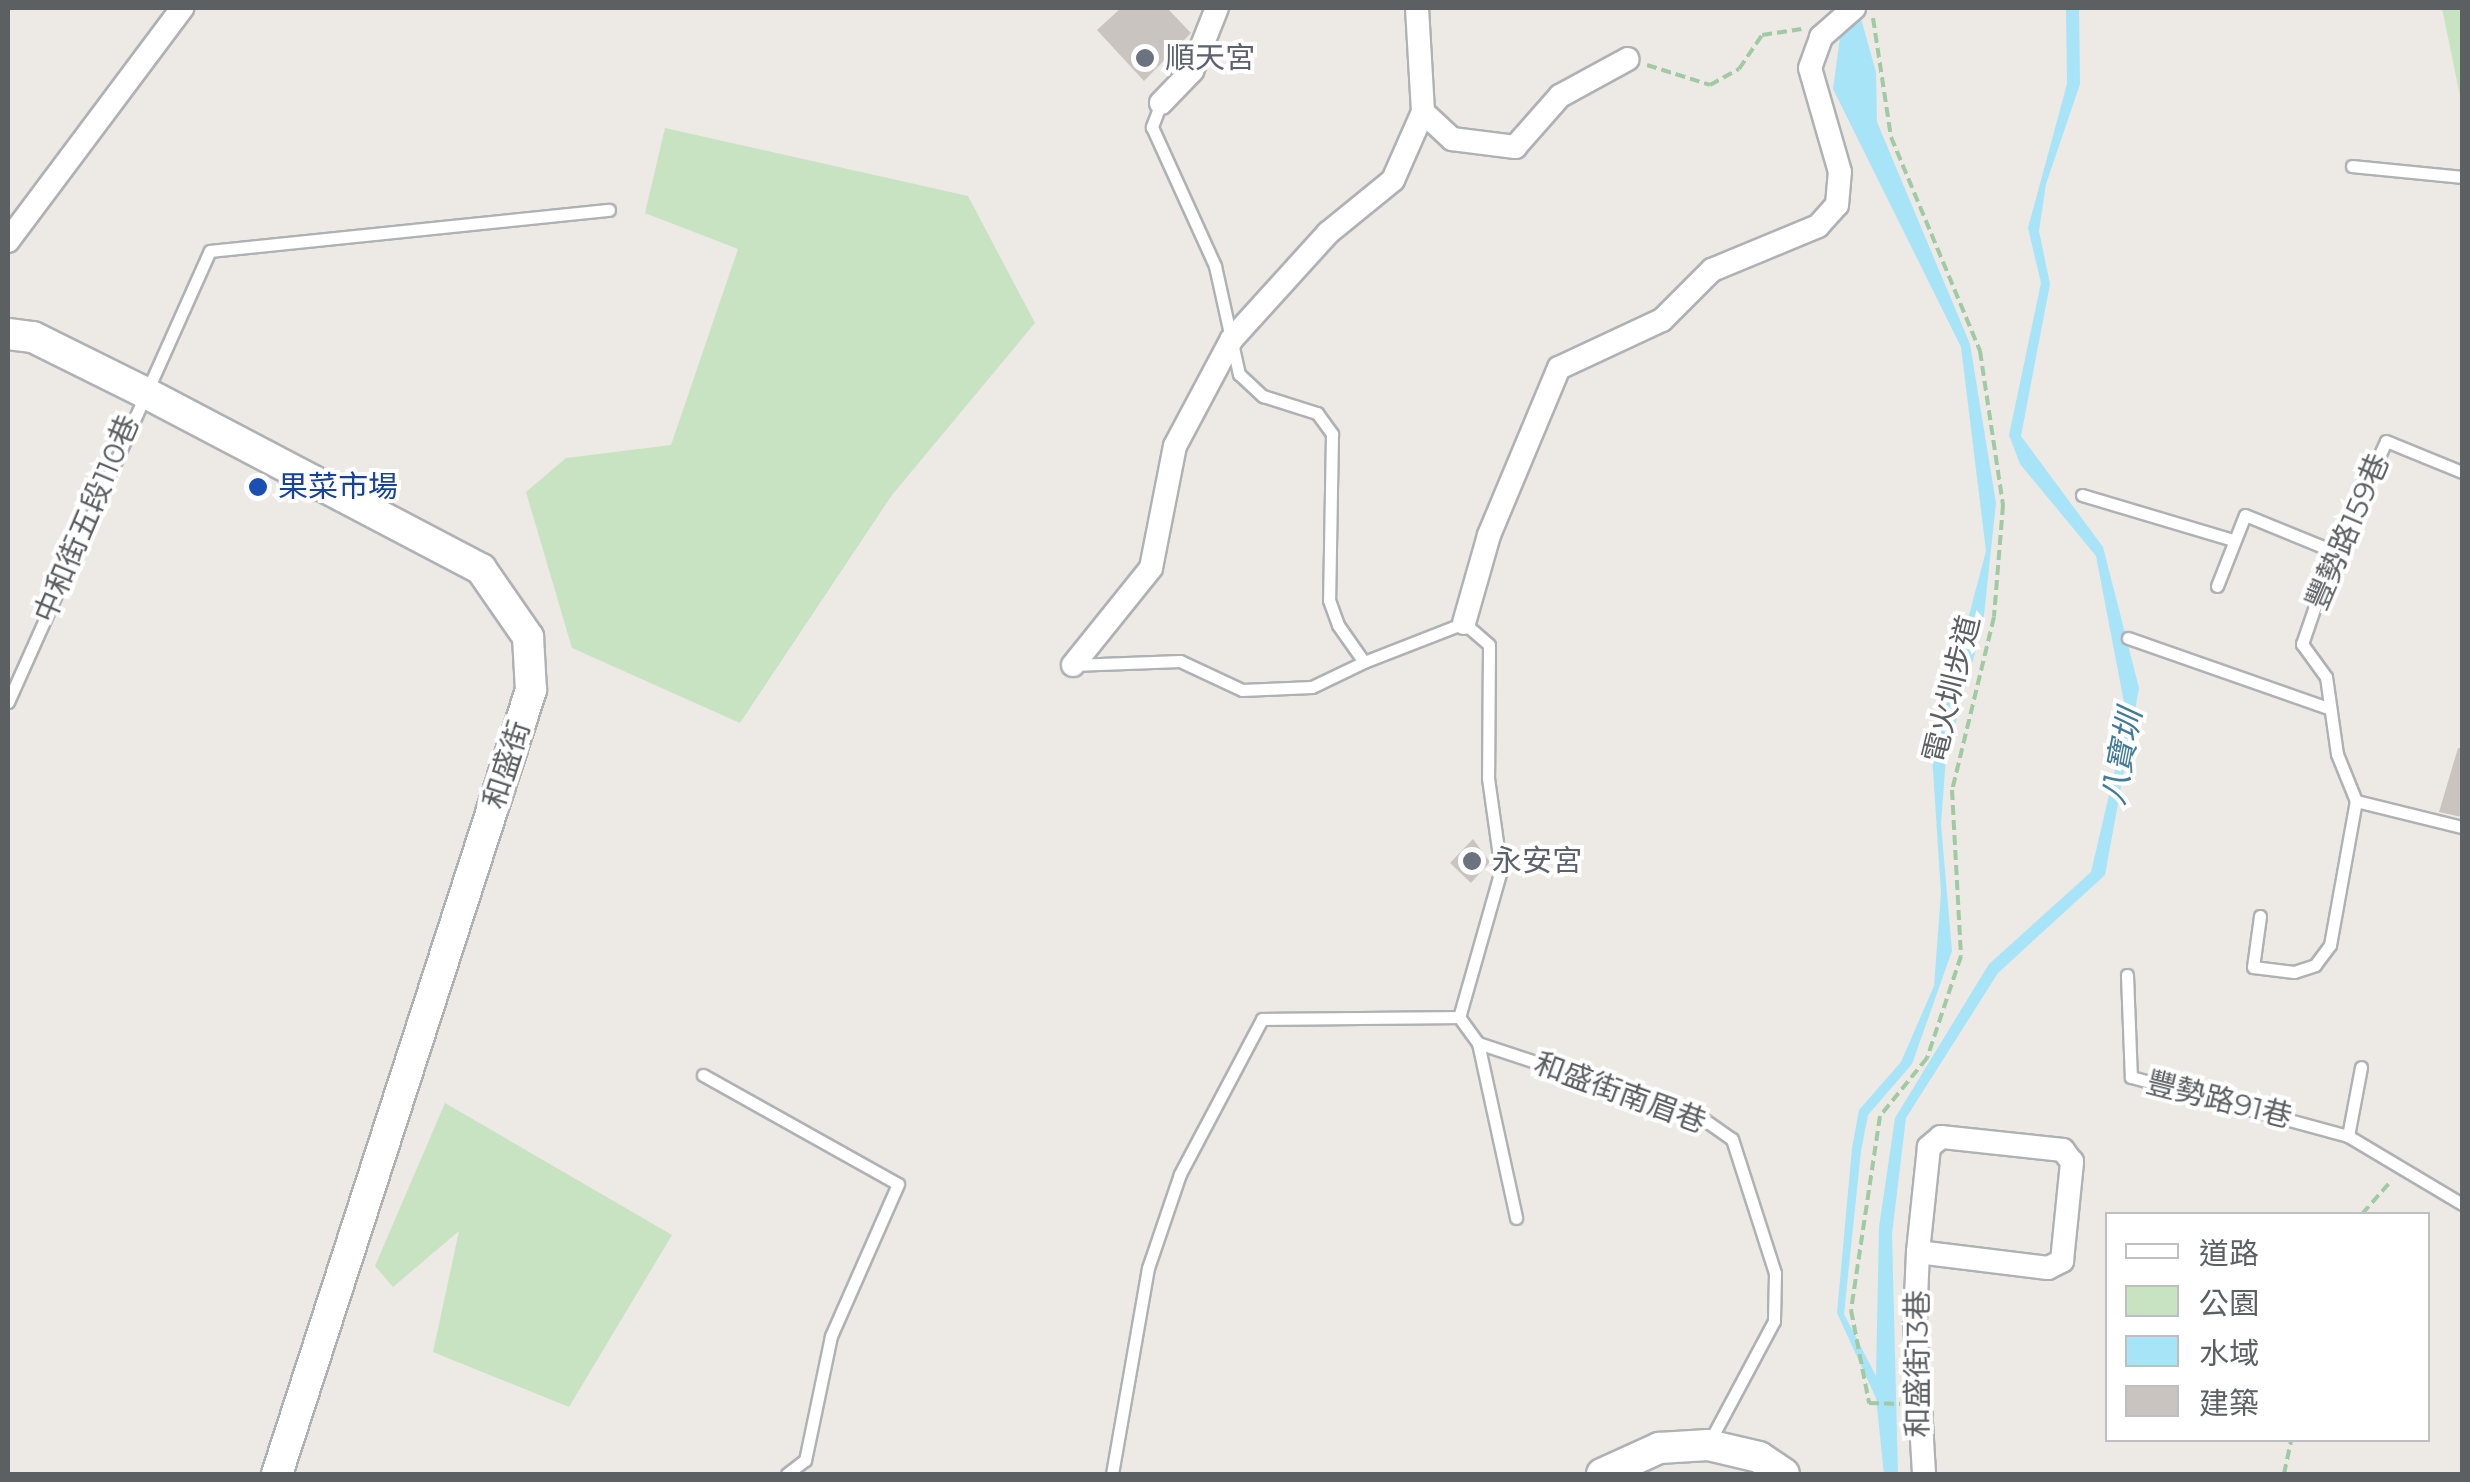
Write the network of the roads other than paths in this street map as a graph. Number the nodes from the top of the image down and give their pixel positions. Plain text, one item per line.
1 (182, 8) edge
2 (1217, 8) edge
3 (1417, 8) edge
4 (1854, 8) edge
5 (1628, 60) road end
6 (1161, 102) joint
7 (1423, 112) junction
8 (2352, 166) dead end
9 (2462, 177) edge
10 (609, 210) dead end
11 (8, 241) edge
12 (8, 334) edge
13 (1232, 340) junction
14 (142, 391) junction
15 (2462, 472) edge
16 (2082, 495) dead end
17 (2230, 539) junction
18 (2338, 552) junction
19 (2216, 586) dead end
20 (1464, 622) junction
21 (2128, 638) dead end
22 (1364, 662) junction
23 (1073, 665) joint
24 (8, 702) edge
25 (2328, 708) junction
26 (2356, 801) junction
27 (2462, 827) edge
28 (2260, 916) dead end
29 (2127, 975) dead end
30 (1459, 1017) junction
31 (1478, 1043) junction
32 (2361, 1066) dead end
33 (703, 1075) dead end
34 (2348, 1136) junction
35 (2462, 1204) edge
36 (1516, 1218) dead end
37 (1918, 1252) junction
38 (1708, 1445) junction
39 (277, 1474) edge
40 (788, 1474) edge
41 (1112, 1474) edge
42 (1602, 1474) edge
43 (1784, 1474) edge
44 (1924, 1474) edge

1 - 11 street
2 - 6 street
3 - 7 street
4 - 20 street
5 - 7 street
6 - 13 lane
7 - 13 street
8 - 9 lane
10 - 14 lane, 中和街五段110巷
12 - 14 main road, 和盛街
13 - 22 lane
13 - 23 street
14 - 24 lane, 中和街五段110巷
14 - 39 main road, 和盛街
15 - 18 lane, 豐勢路159巷
16 - 17 lane
17 - 18 lane
17 - 19 lane
18 - 25 lane, 豐勢路159巷
20 - 22 lane
20 - 30 lane
21 - 25 lane
22 - 23 lane
25 - 26 lane
26 - 27 lane
26 - 28 lane
29 - 34 lane, 豐勢路91巷
30 - 31 lane, 和盛街南眉巷
30 - 41 lane
31 - 36 lane, 和盛街南眉巷
31 - 38 lane, 和盛街南眉巷
32 - 34 lane
33 - 40 lane
34 - 35 lane, 豐勢路91巷
37 - 37 street, 和盛街13巷
37 - 44 street, 和盛街13巷
38 - 42 main road
38 - 43 main road

